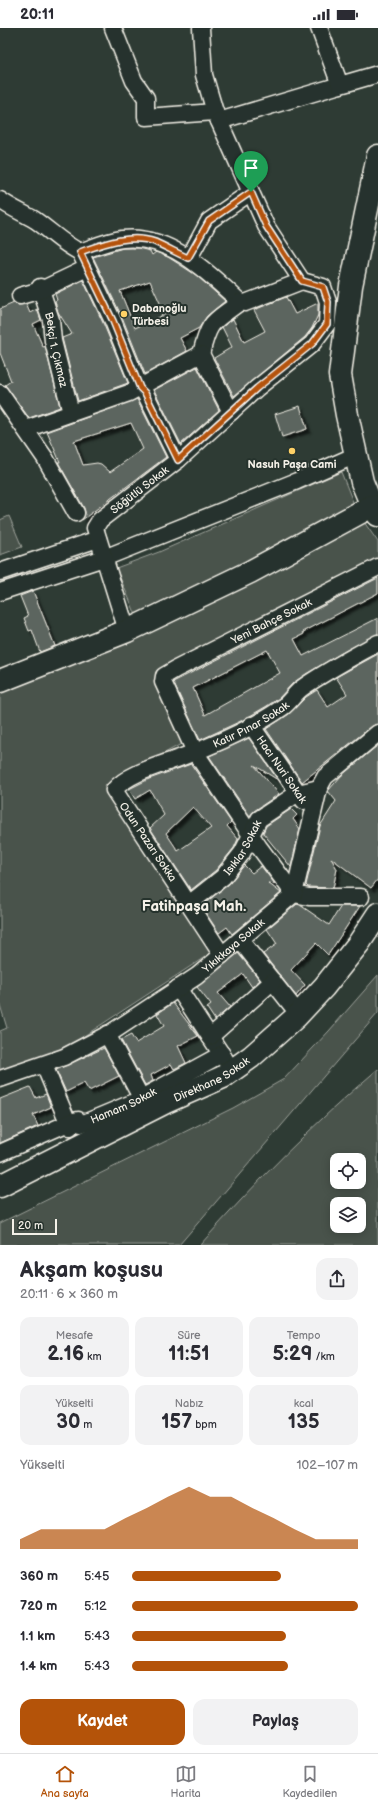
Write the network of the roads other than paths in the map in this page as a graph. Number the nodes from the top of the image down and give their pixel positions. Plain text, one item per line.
1 (113, 28) edge
2 (201, 28) edge
3 (319, 28) edge
4 (378, 74) edge
5 (340, 84) junction
6 (217, 116) junction
7 (378, 156) edge
8 (251, 192) junction
9 (0, 200) edge
10 (80, 252) junction
11 (188, 258) junction
12 (87, 268) junction
13 (302, 281) junction
14 (41, 289) junction
15 (20, 296) dead end
16 (240, 302) junction
17 (201, 354) junction
18 (140, 388) junction
19 (0, 393) edge
20 (231, 412) junction
21 (71, 413) junction
22 (26, 429) junction
23 (356, 455) junction
24 (178, 460) junction
25 (375, 511) edge
26 (76, 513) dead end
27 (97, 534) junction
28 (104, 558) junction
29 (378, 567) edge
30 (0, 572) edge
31 (0, 592) edge
32 (127, 631) junction
33 (378, 642) edge
34 (0, 681) edge
35 (251, 725) junction
36 (378, 732) edge
37 (195, 752) junction
38 (319, 788) junction
39 (114, 790) joint
40 (298, 793) junction
41 (314, 812) junction
42 (251, 835) junction
43 (294, 894) junction
44 (361, 897) dead end
45 (189, 904) junction
46 (378, 914) edge
47 (240, 940) junction
48 (222, 955) junction
49 (273, 981) junction
50 (178, 988) junction
51 (293, 1007) dead end
52 (107, 1034) junction
53 (210, 1037) junction
54 (44, 1065) junction
55 (0, 1079) edge
56 (143, 1100) junction
57 (69, 1125) junction
58 (0, 1153) edge
59 (0, 1186) edge

1 - 6 street
2 - 6 street
3 - 5 street
4 - 5 street
5 - 6 street
6 - 8 street
7 - 23 street
8 - 11 street
8 - 13 street
9 - 10 street
10 - 11 street
10 - 12 street
11 - 16 street
12 - 14 street
12 - 18 street
13 - 16 street
13 - 20 street, Söğütlü Sokak
14 - 15 street
14 - 21 street, Bekçi 1. Çıkmaz
16 - 17 street
17 - 18 street
17 - 20 street
18 - 21 street
18 - 24 street
19 - 22 street
20 - 24 street, Söğütlü Sokak
21 - 22 street
22 - 26 street
23 - 25 street
23 - 28 street
24 - 27 street, Söğütlü Sokak
25 - 32 street
27 - 28 street
27 - 30 street
28 - 31 street
28 - 32 street
29 - 37 street, Yeni Bahçe Sokak
32 - 34 street
33 - 35 street, Katır Pınar Sokak
35 - 37 street, Katır Pınar Sokak
35 - 40 street, Hacı Nuri Sokak
36 - 38 street
37 - 39 street, Katır Pınar Sokak
37 - 42 street
38 - 40 street, Isıklar Sokak
38 - 41 street
39 - 45 street, Odun Pazarı Sokka
40 - 41 street, Hacı Nuri Sokak
40 - 42 street, Isıklar Sokak
41 - 43 street
42 - 43 street
42 - 45 street, Isıklar Sokak
43 - 44 street
43 - 47 street, Yıkıkkaya Sokak
45 - 48 street, Odun Pazarı Sokka
46 - 59 street, Direkhane Sokak
47 - 48 street, Yıkıkkaya Sokak
47 - 49 street
48 - 50 street, Yıkıkkaya Sokak
49 - 51 street
49 - 53 street
50 - 52 street, Yıkıkkaya Sokak
50 - 53 street
52 - 54 street, Yıkıkkaya Sokak
52 - 56 street
53 - 56 street, Hamam Sokak
54 - 55 street, Yıkıkkaya Sokak
54 - 57 street
56 - 57 street, Hamam Sokak
57 - 58 street, Hamam Sokak

